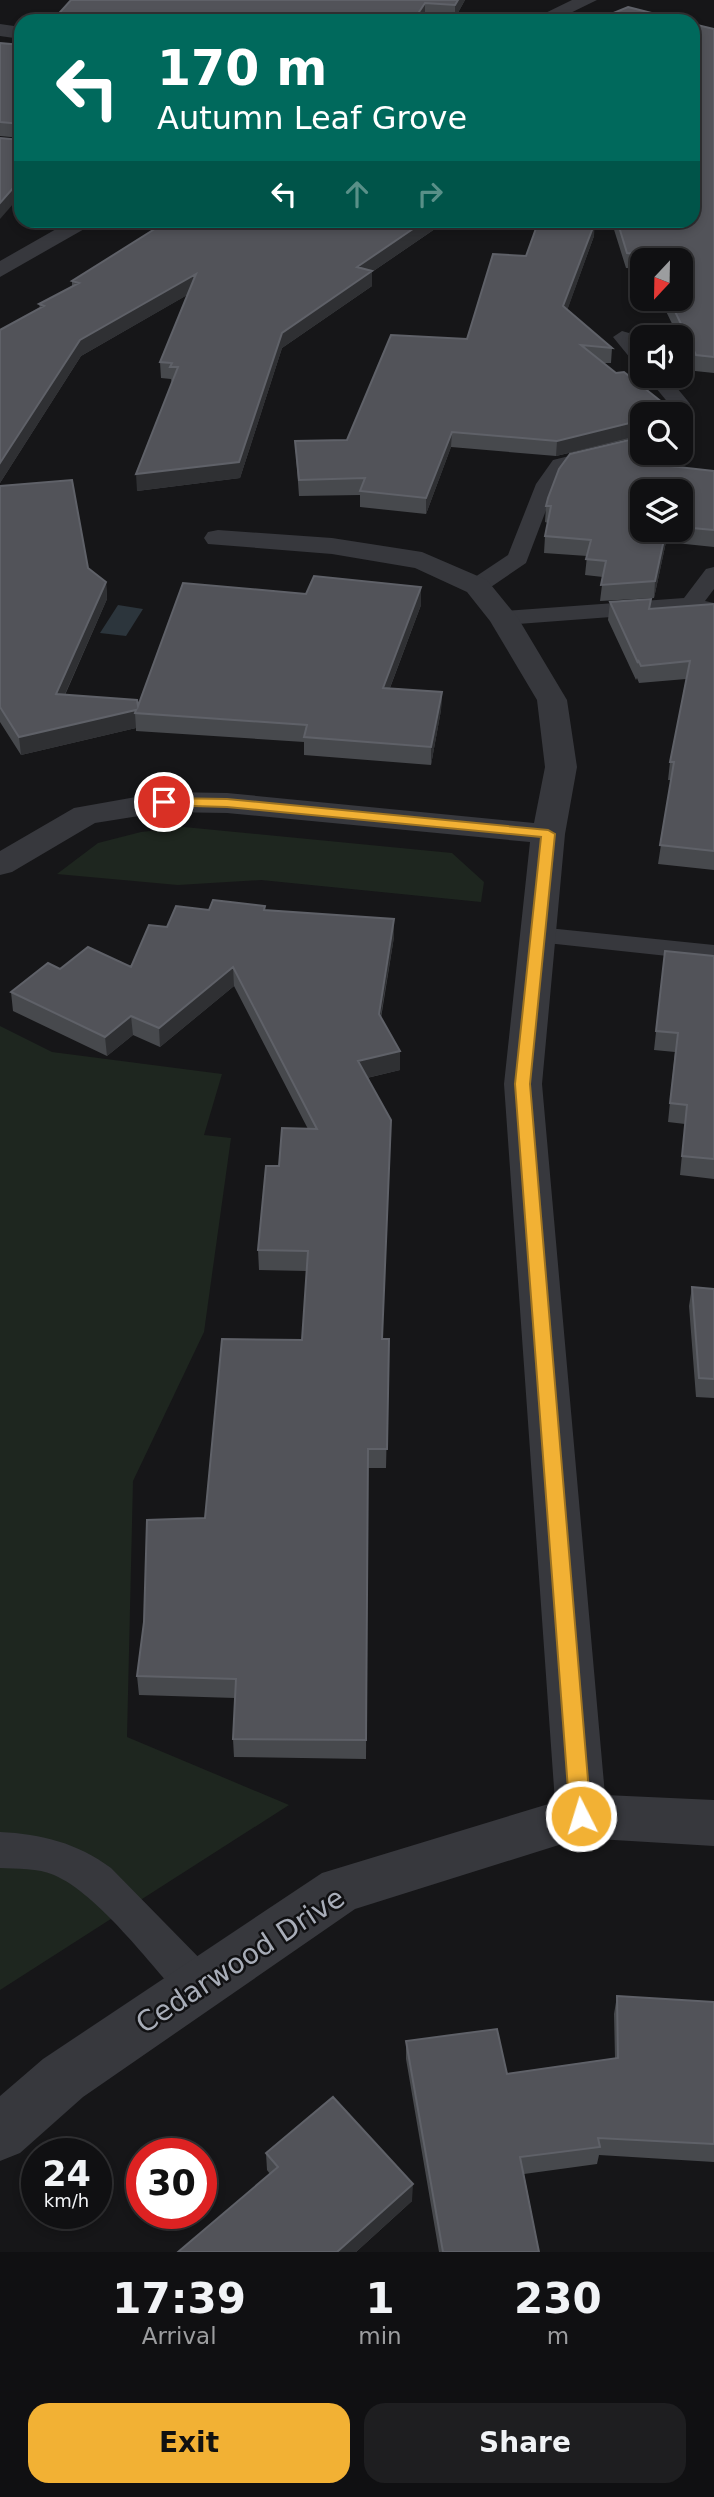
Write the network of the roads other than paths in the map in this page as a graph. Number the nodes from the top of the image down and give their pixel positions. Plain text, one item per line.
1 (587, 0) edge
2 (554, 14) edge
3 (75, 228) edge
4 (0, 270) edge
5 (622, 337) dead end
6 (630, 346) edge
7 (666, 388) edge
8 (678, 402) edge
9 (630, 447) edge
10 (218, 538) dead end
11 (714, 574) edge
12 (477, 586) junction
13 (691, 604) junction
14 (714, 610) edge
15 (503, 618) junction
16 (548, 834) junction
17 (1, 864) edge
18 (538, 935) junction
19 (714, 953) edge
20 (581, 1816) junction
21 (714, 1823) edge
22 (0, 1850) edge
23 (198, 1986) junction
24 (0, 2133) edge

1 - 2 street
3 - 4 street
5 - 6 lane
7 - 8 lane
9 - 12 lane
10 - 12 street
11 - 13 lane
12 - 15 street
13 - 14 lane
13 - 15 lane
15 - 16 street
16 - 17 street
16 - 18 street
18 - 19 lane
18 - 20 street
20 - 21 street, Cedarwood Drive
20 - 23 street, Cedarwood Drive
22 - 23 lane
23 - 24 street, Cedarwood Drive

